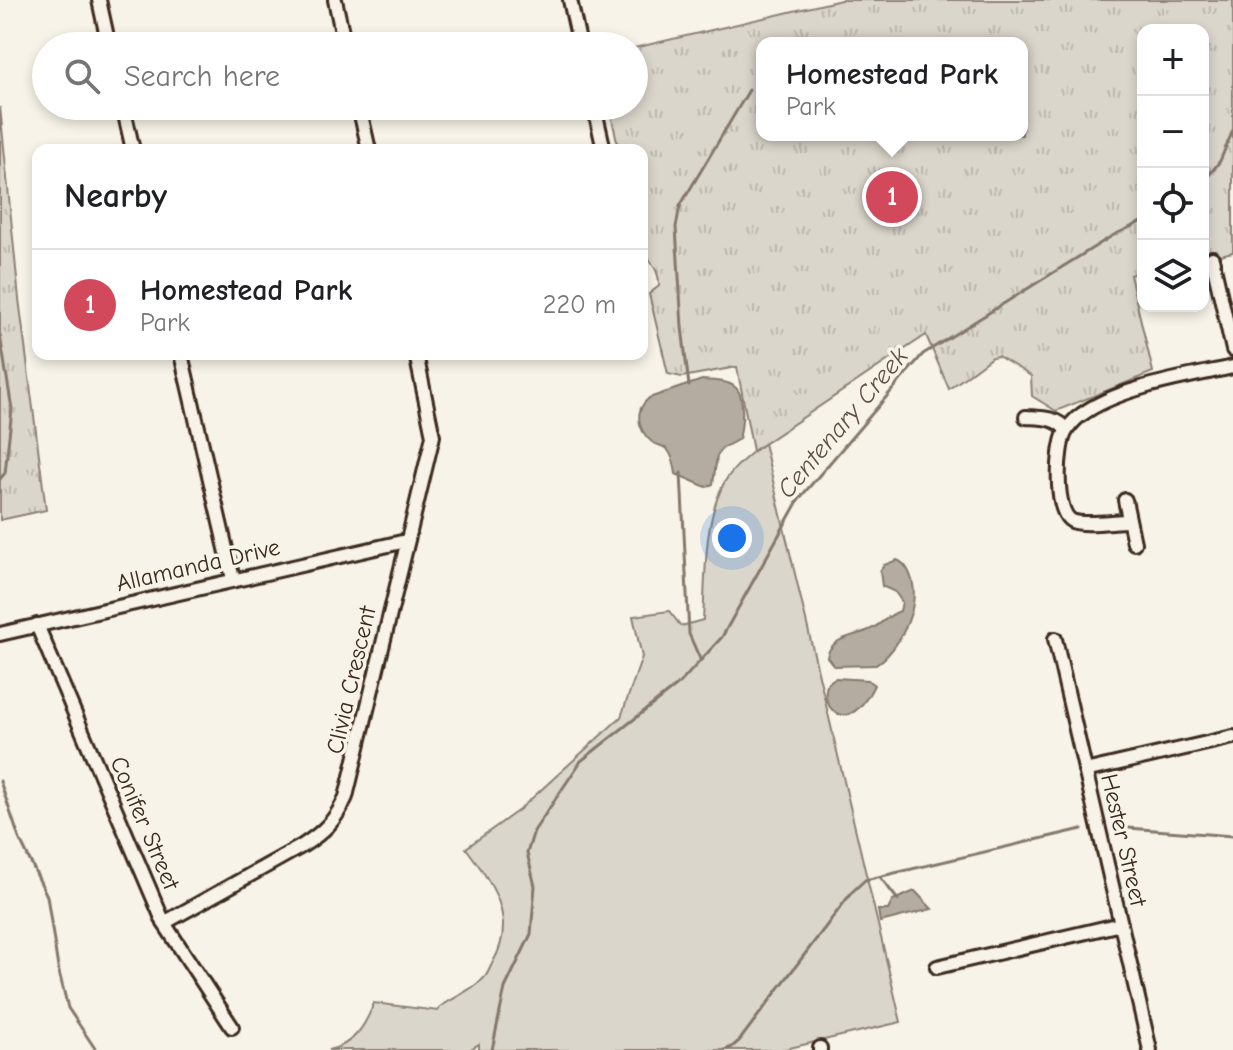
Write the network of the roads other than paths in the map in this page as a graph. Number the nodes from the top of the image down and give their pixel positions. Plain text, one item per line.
1 (99, 0) edge
2 (335, 0) edge
3 (570, 0) edge
4 (106, 32) edge
5 (342, 32) edge
6 (577, 32) edge
7 (126, 120) edge
8 (362, 120) edge
9 (597, 120) edge
10 (132, 144) edge
11 (368, 144) edge
12 (603, 144) edge
13 (1212, 258) dead end
14 (1233, 350) edge
15 (182, 360) edge
16 (417, 360) edge
17 (1233, 367) edge
18 (1026, 417) dead end
19 (1066, 430) junction
20 (1125, 500) dead end
21 (1127, 521) junction
22 (406, 541) junction
23 (1134, 543) dead end
24 (233, 579) junction
25 (37, 625) junction
26 (0, 634) edge
27 (1055, 639) dead end
28 (1233, 737) edge
29 (1085, 771) junction
30 (164, 923) junction
31 (1121, 924) junction
32 (937, 967) dead end
33 (232, 1027) dead end
34 (1150, 1050) edge

1 - 4 street
2 - 5 street
3 - 6 street
7 - 10 street
8 - 11 street
9 - 12 street
13 - 14 street
15 - 24 street
16 - 22 street, Clivia Crescent
17 - 19 street
18 - 19 street
19 - 21 street
20 - 21 street
21 - 23 street
22 - 24 street, Allamanda Drive
22 - 30 street, Clivia Crescent
24 - 25 street, Allamanda Drive
25 - 26 street, Allamanda Drive
25 - 30 street, Conifer Street
27 - 29 street, Hester Street
28 - 29 street
29 - 31 street, Hester Street
30 - 33 street, Conifer Street
31 - 32 street
31 - 34 street, Hester Street

